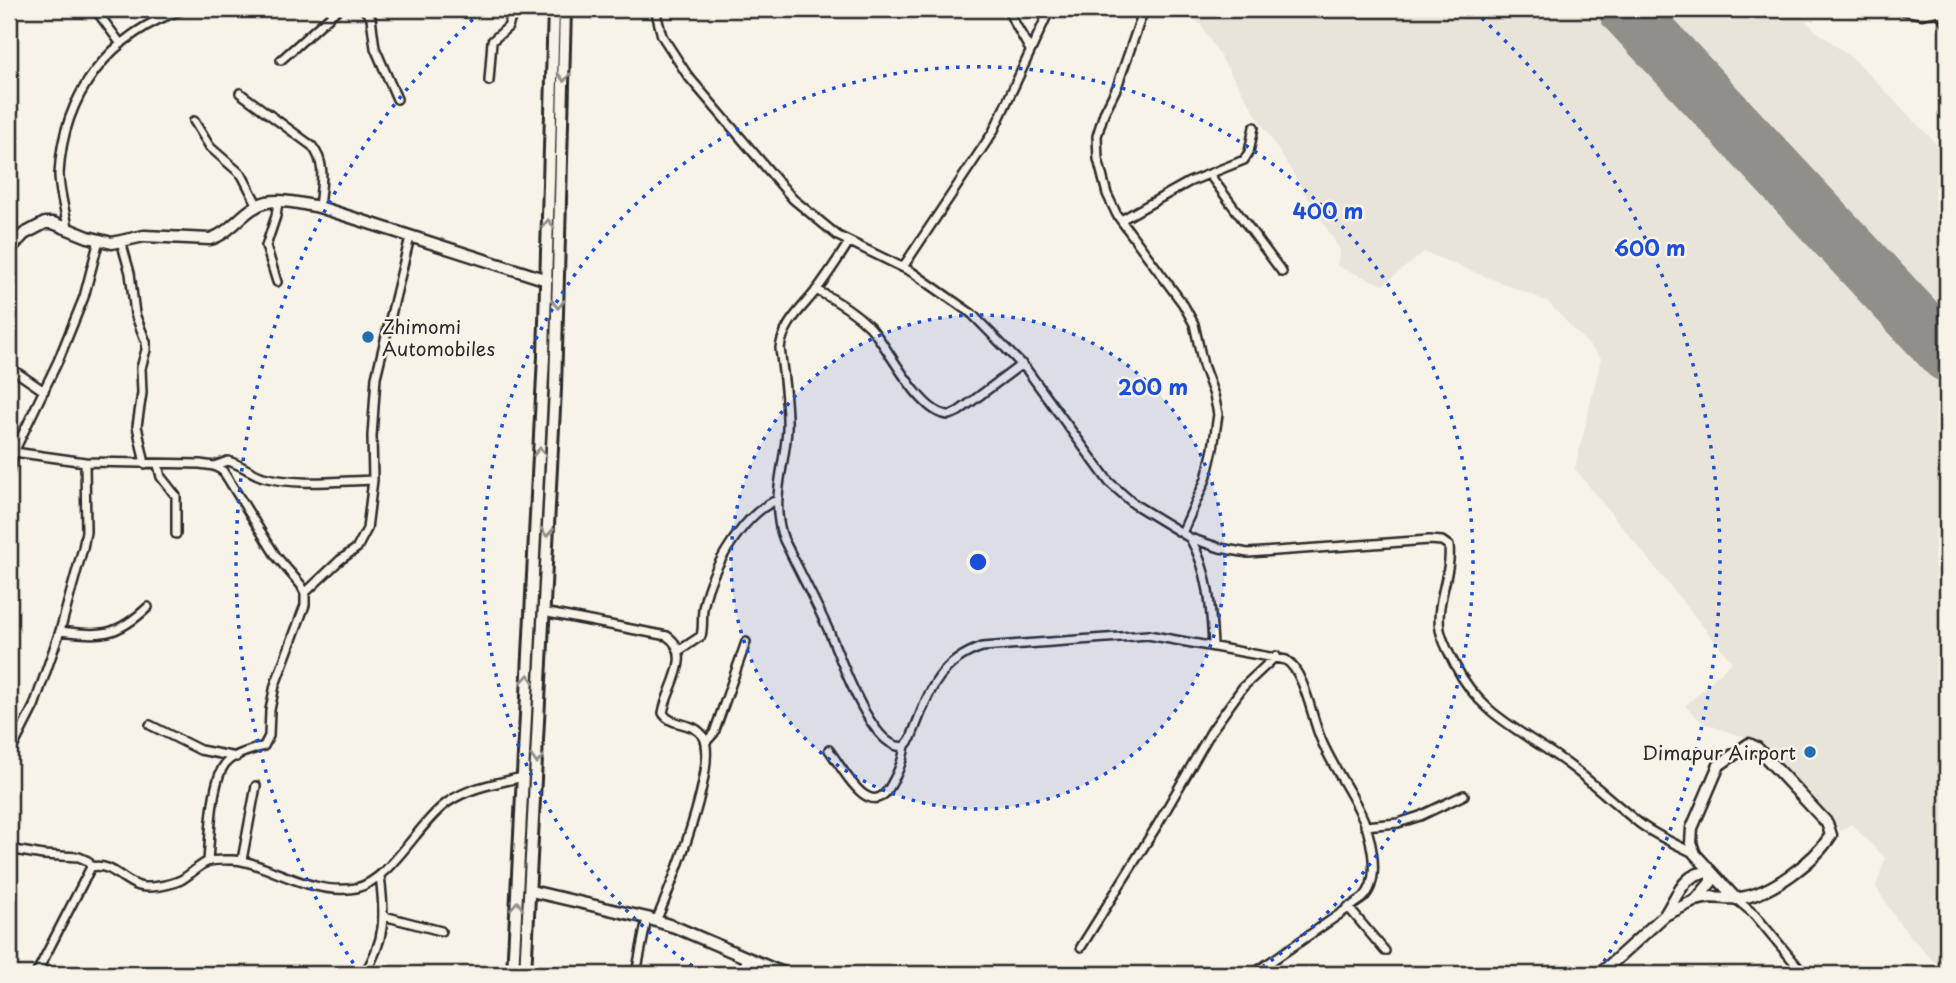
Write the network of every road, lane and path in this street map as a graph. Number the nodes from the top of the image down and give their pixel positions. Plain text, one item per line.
1 (95, 9) edge
2 (185, 9) edge
3 (338, 9) edge
4 (364, 9) edge
5 (514, 9) edge
6 (554, 9) edge
7 (565, 9) edge
8 (655, 9) edge
9 (1007, 9) edge
10 (1050, 9) edge
11 (1144, 9) edge
12 (1903, 9) edge
13 (1940, 9) edge
14 (1947, 24) edge
15 (121, 44) junction
16 (1030, 50) junction
17 (281, 60) dead end
18 (489, 81) dead end
19 (240, 93) dead end
20 (397, 99) dead end
21 (194, 121) dead end
22 (1254, 127) dead end
23 (1209, 174) junction
24 (278, 202) junction
25 (257, 206) junction
26 (318, 207) junction
27 (1121, 220) junction
28 (68, 227) junction
29 (410, 237) junction
30 (99, 240) junction
31 (121, 241) junction
32 (849, 242) junction
33 (9, 250) edge
34 (903, 267) junction
35 (1282, 272) dead end
36 (547, 280) junction
37 (277, 282) dead end
38 (816, 290) junction
39 (1021, 364) junction
40 (9, 368) edge
41 (44, 391) junction
42 (12, 450) edge
43 (85, 462) junction
44 (145, 464) junction
45 (158, 465) junction
46 (214, 466) junction
47 (9, 473) edge
48 (373, 480) junction
49 (777, 500) junction
50 (1182, 533) junction
51 (176, 534) dead end
52 (1190, 538) junction
53 (305, 593) junction
54 (148, 607) dead end
55 (543, 612) junction
56 (60, 631) junction
57 (746, 642) dead end
58 (1213, 645) junction
59 (680, 650) junction
60 (1276, 656) junction
61 (150, 725) dead end
62 (706, 742) junction
63 (905, 746) junction
64 (829, 750) dead end
65 (9, 755) edge
66 (236, 757) junction
67 (523, 777) junction
68 (256, 786) dead end
69 (1464, 795) dead end
70 (1364, 826) junction
71 (9, 849) edge
72 (1695, 854) junction
73 (242, 860) junction
74 (208, 861) junction
75 (91, 867) junction
76 (1711, 872) junction
77 (380, 876) junction
78 (1682, 886) junction
79 (531, 891) junction
80 (1736, 899) junction
81 (1696, 900) junction
82 (1348, 907) junction
83 (1665, 915) junction
84 (384, 916) junction
85 (652, 919) junction
86 (441, 931) dead end
87 (1081, 947) dead end
88 (1385, 951) dead end
89 (747, 957) junction
90 (37, 973) edge
91 (63, 974) edge
92 (364, 974) edge
93 (513, 974) edge
94 (525, 974) edge
95 (636, 974) edge
96 (742, 974) edge
97 (785, 974) edge
98 (1253, 974) edge
99 (1600, 974) edge
100 (1804, 974) edge

1 - 15 street
2 - 15 street
3 - 17 street
4 - 20 street
5 - 18 street
36 -> 6 main road
7 -> 55 main road
8 - 32 street
9 - 16 street
10 - 16 street
11 - 27 street
12 - 13 street
13 - 14 street
15 - 28 street
16 - 34 street
19 - 26 street
21 - 25 street
22 - 23 street
23 - 27 street
23 - 35 street
24 - 25 street
24 - 26 street
24 - 37 street
25 - 31 street
26 - 29 street
27 - 50 street
28 - 30 street
28 - 33 street
29 - 36 street
29 - 48 street
30 - 31 street
30 - 41 street
31 - 44 street
32 - 34 street
32 - 38 street
34 - 39 street
67 -> 36 main road
38 - 39 street
38 - 49 street
39 - 50 street
40 - 41 street
41 - 42 street
42 - 43 street
42 - 47 street
43 - 44 street
43 - 56 street
44 - 45 street
45 - 46 street
45 - 51 street
46 - 48 street
46 - 53 street
48 - 53 street
49 - 59 street
49 - 63 street
50 - 52 street
52 - 58 street
52 - 72 street
53 - 66 street
54 - 56 street
55 - 59 street
55 -> 79 main road
56 - 65 street
57 - 62 street
58 - 60 street
58 - 63 street
59 - 62 street
60 - 70 street
60 - 87 street
61 - 66 street
62 - 85 street
63 - 64 street
66 - 74 street
67 - 77 street
93 -> 67 main road
68 - 73 street
69 - 70 street
70 - 82 street
71 - 75 street
72 - 76 street
72 - 78 street
72 - 80 street
73 - 74 street
73 - 77 street
74 - 75 street
75 - 90 street
76 - 78 street
76 - 80 street
76 - 81 street
77 - 84 street
78 - 83 street
79 - 85 street
79 - 94 main road
80 - 81 street
80 - 100 street
81 - 83 street
82 - 88 street
82 - 98 street
83 - 99 street
84 - 86 street
84 - 92 street
85 - 89 street
85 - 95 street
89 - 96 street
89 - 97 street
90 - 91 street

